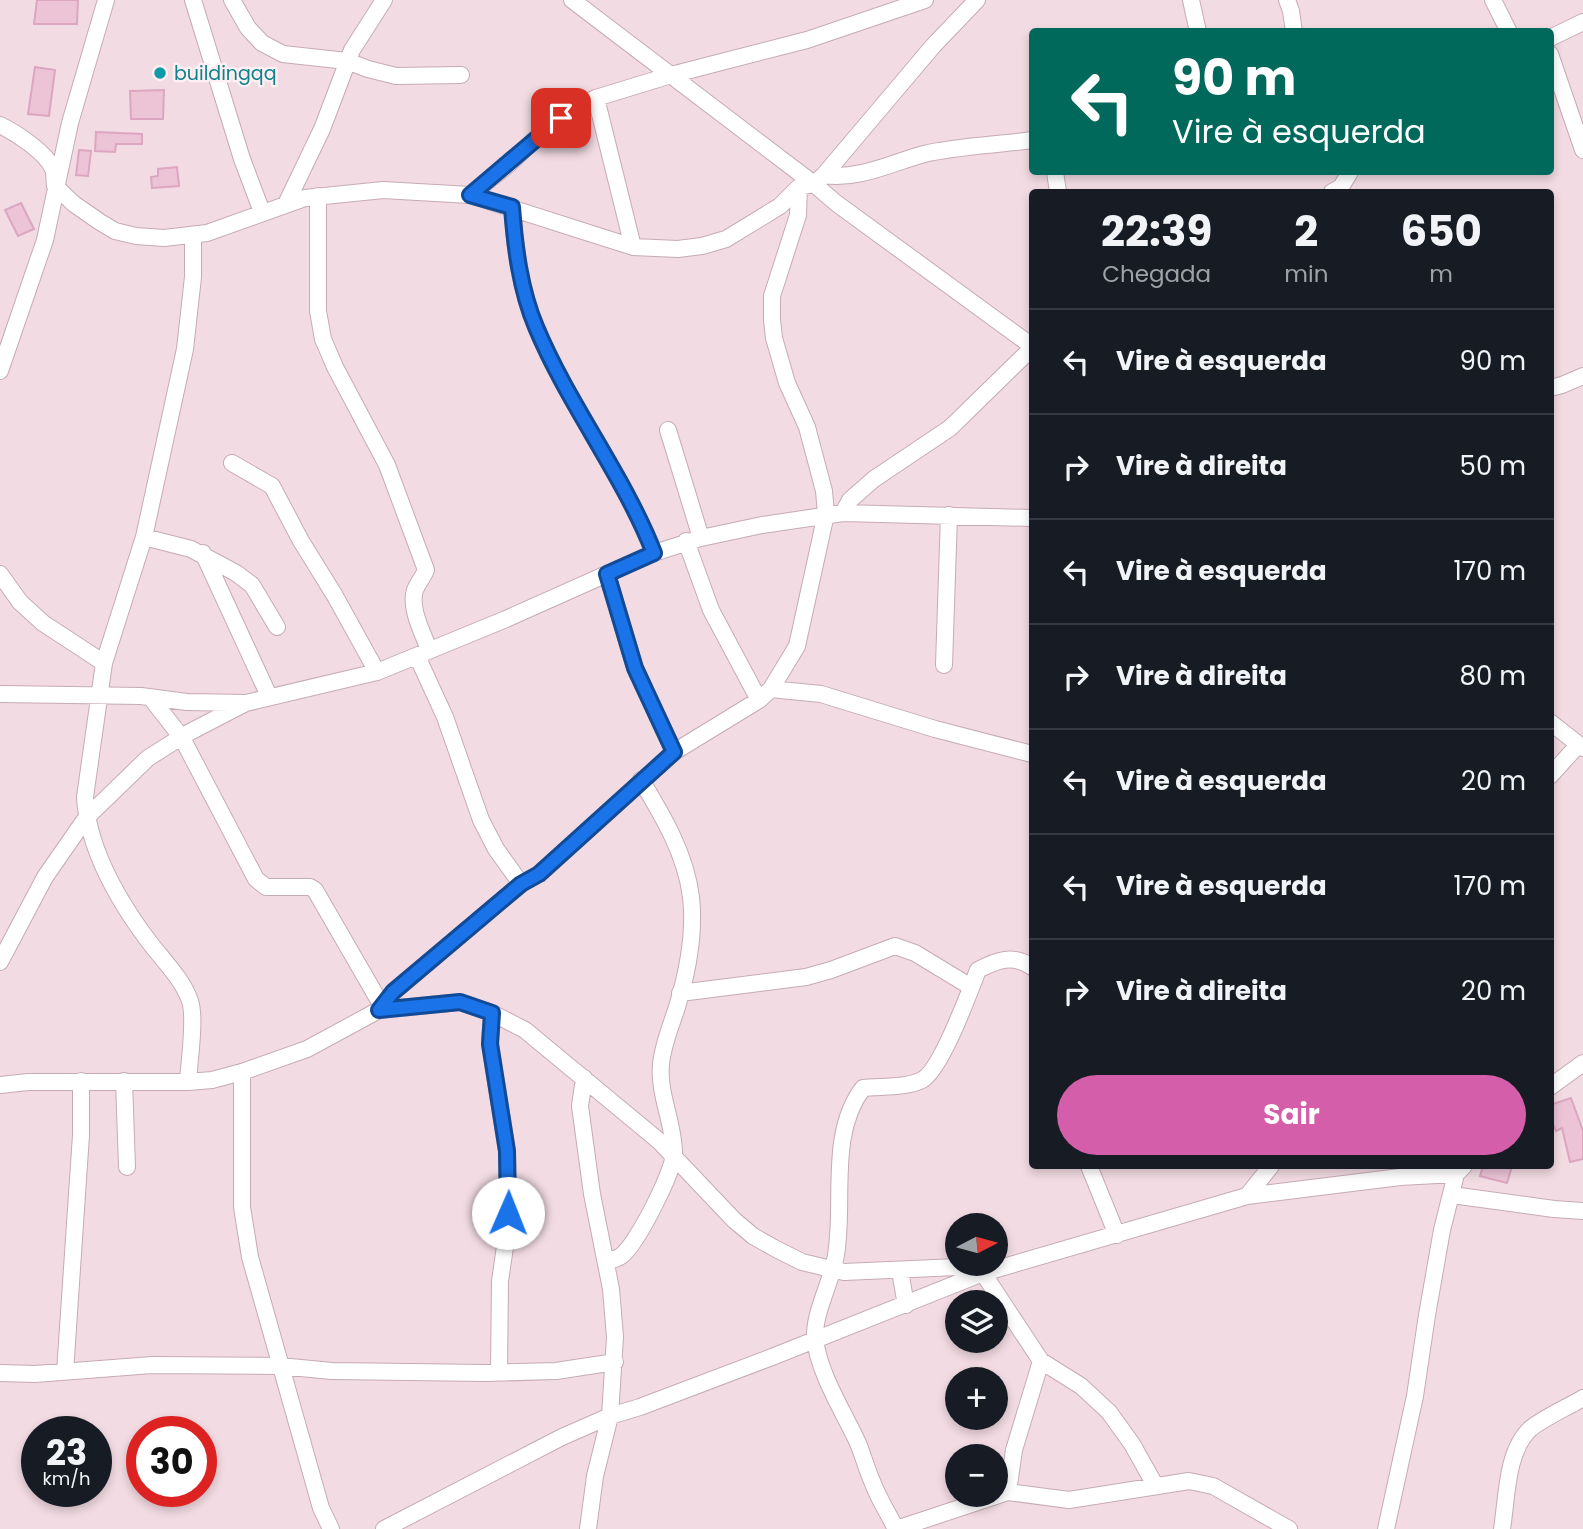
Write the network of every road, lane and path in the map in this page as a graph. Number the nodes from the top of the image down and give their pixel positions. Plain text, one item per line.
1 (106, 0) edge
2 (194, 0) edge
3 (232, 0) edge
4 (384, 0) edge
5 (572, 0) edge
6 (977, 0) edge
7 (1191, 0) edge
8 (1287, 0) edge
9 (1493, 0) edge
10 (917, 1) edge
11 (1583, 22) edge
12 (1197, 28) edge
13 (1293, 28) edge
14 (1507, 28) edge
15 (1554, 36) edge
16 (347, 61) junction
17 (1554, 66) edge
18 (461, 75) dead end
19 (670, 75) junction
20 (596, 98) junction
21 (0, 125) edge
22 (1029, 140) edge
23 (1583, 150) edge
24 (812, 182) junction
25 (55, 186) junction
26 (470, 195) junction
27 (318, 196) junction
28 (286, 204) junction
29 (512, 207) junction
30 (262, 212) junction
31 (193, 235) junction
32 (633, 247) junction
33 (1029, 345) edge
34 (1029, 350) edge
35 (0, 371) edge
36 (1583, 376) edge
37 (1554, 387) edge
38 (668, 430) dead end
39 (232, 463) dead end
40 (843, 513) junction
41 (826, 514) junction
42 (949, 514) junction
43 (1029, 518) edge
44 (144, 537) junction
45 (694, 540) junction
46 (203, 553) junction
47 (654, 553) junction
48 (0, 573) edge
49 (607, 574) junction
50 (277, 627) dead end
51 (423, 653) junction
52 (104, 663) junction
53 (944, 665) dead end
54 (377, 672) junction
55 (0, 694) edge
56 (765, 695) junction
57 (98, 696) junction
58 (269, 696) junction
59 (151, 698) junction
60 (246, 703) junction
61 (1554, 725) edge
62 (182, 737) junction
63 (1581, 746) edge
64 (674, 752) junction
65 (1029, 753) edge
66 (1554, 772) edge
67 (641, 780) junction
68 (86, 818) junction
69 (521, 884) junction
70 (0, 962) edge
71 (1029, 965) edge
72 (971, 987) junction
73 (680, 993) junction
74 (380, 1008) junction
75 (492, 1013) junction
76 (1583, 1063) edge
77 (242, 1072) junction
78 (584, 1078) junction
79 (81, 1081) junction
80 (124, 1081) junction
81 (188, 1082) junction
82 (1554, 1084) edge
83 (0, 1085) edge
84 (674, 1155) junction
85 (127, 1167) dead end
86 (1089, 1169) edge
87 (1269, 1169) edge
88 (1460, 1170) edge
89 (1452, 1195) junction
90 (1247, 1196) junction
91 (1583, 1211) edge
92 (1117, 1235) junction
93 (606, 1262) junction
94 (1008, 1266) edge
95 (945, 1268) edge
96 (900, 1270) junction
97 (833, 1271) junction
98 (976, 1276) edge
99 (985, 1276) edge
100 (906, 1305) junction
101 (815, 1338) junction
102 (615, 1362) junction
103 (1041, 1362) junction
104 (280, 1366) junction
105 (65, 1372) junction
106 (0, 1373) edge
107 (499, 1373) junction
108 (1583, 1398) edge
109 (610, 1416) junction
110 (1155, 1485) junction
111 (1008, 1492) joint
112 (963, 1507) edge
113 (331, 1529) edge
114 (384, 1529) edge
115 (588, 1529) edge
116 (896, 1529) edge
117 (1289, 1529) edge
118 (1386, 1529) edge
119 (1502, 1529) edge

1 - 25 street
2 - 30 street
3 - 16 street
4 - 16 street
5 - 19 street
6 - 24 street
7 - 12 street
8 - 13 street
9 - 14 street
10 - 19 street
11 - 15 street
16 - 18 street
16 - 28 street
17 - 23 street
19 - 20 street
19 - 24 street
20 - 26 street
20 - 32 street
21 - 25 street
22 - 24 street
24 - 32 street
24 - 33 street
24 - 41 street
25 - 31 street
25 - 35 street
26 - 27 street
26 - 29 street
27 - 28 street
27 - 51 street
28 - 30 street
29 - 32 street
29 - 47 street
30 - 31 street
31 - 44 street
34 - 40 street
36 - 37 street
38 - 45 street
39 - 54 street
40 - 41 street
40 - 42 street
41 - 45 street
41 - 56 street
42 - 43 street
42 - 53 street
44 - 46 street
44 - 52 street
45 - 47 street
45 - 56 street
46 - 50 street
46 - 58 street
47 - 49 street
48 - 52 street
49 - 51 street
49 - 64 street
51 - 54 street
51 - 69 street
52 - 57 street
54 - 58 street
55 - 57 street
56 - 64 street
56 - 65 street
57 - 59 street
57 - 68 street
58 - 60 street
59 - 60 street
59 - 62 street
60 - 62 street
61 - 63 street
62 - 68 street
62 - 74 street
63 - 66 street
64 - 67 street
67 - 69 street
67 - 73 street
68 - 70 street
68 - 81 street
69 - 74 street
71 - 72 street
72 - 73 street
72 - 97 street
73 - 84 street
74 - 75 street
74 - 77 street
75 - 78 street
75 - 107 street
76 - 82 street
77 - 81 street
77 - 104 street
78 - 84 street
78 - 93 street
79 - 80 street
79 - 83 street
79 - 105 street
80 - 81 street
80 - 85 street
84 - 93 street
84 - 97 street
86 - 92 street
87 - 90 street
88 - 89 street
88 - 90 street
89 - 91 street
89 - 118 street
90 - 92 street
92 - 94 street
93 - 102 street
95 - 96 street
96 - 97 street
96 - 100 street
97 - 101 street
98 - 100 street
99 - 103 street
100 - 101 street
101 - 109 street
101 - 116 street
102 - 107 street
102 - 109 street
103 - 110 street
103 - 111 street
104 - 105 street
104 - 107 street
104 - 113 street
105 - 106 street
108 - 119 street
109 - 114 street
109 - 115 street
110 - 111 street
110 - 117 street
112 - 116 street

